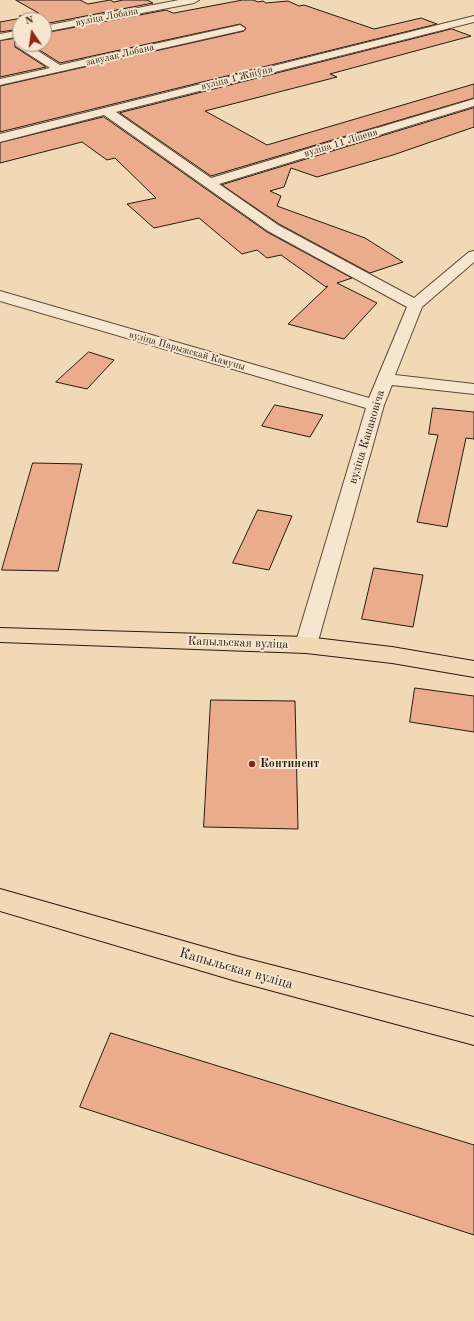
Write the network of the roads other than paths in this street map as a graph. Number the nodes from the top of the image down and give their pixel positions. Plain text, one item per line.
1 (194, 0) edge
2 (165, 2) edge
3 (474, 18) edge
4 (52, 27) edge
5 (240, 28) dead end
6 (32, 52) edge
7 (59, 69) junction
8 (0, 82) edge
9 (474, 102) edge
10 (106, 111) junction
11 (0, 138) edge
12 (209, 183) junction
13 (474, 255) edge
14 (0, 296) edge
15 (414, 305) junction
16 (386, 379) junction
17 (474, 389) edge
18 (375, 405) junction
19 (0, 635) edge
20 (306, 645) junction
21 (474, 669) edge
22 (0, 900) edge
23 (474, 1031) edge

1 - 2 street, вуліца Лобана
2 - 4 street, вуліца Лобана
3 - 10 street, вуліца 1 Жніўня
5 - 7 street, завулак Лобана
6 - 7 street
7 - 8 street, завулак Лобана
9 - 12 street, вуліца 11 Ліпеня
10 - 11 street, вуліца 1 Жніўня
10 - 12 street
12 - 15 street
13 - 15 street, вуліца Канановіча
14 - 18 street, вуліца Парыжскай Камуны
15 - 16 street, вуліца Канановіча
16 - 17 street
16 - 18 street, вуліца Канановіча
18 - 20 street, вуліца Канановіча
19 - 20 main road, Капыльская вуліца
20 - 21 main road, Капыльская вуліца
22 - 23 main road, Капыльская вуліца

